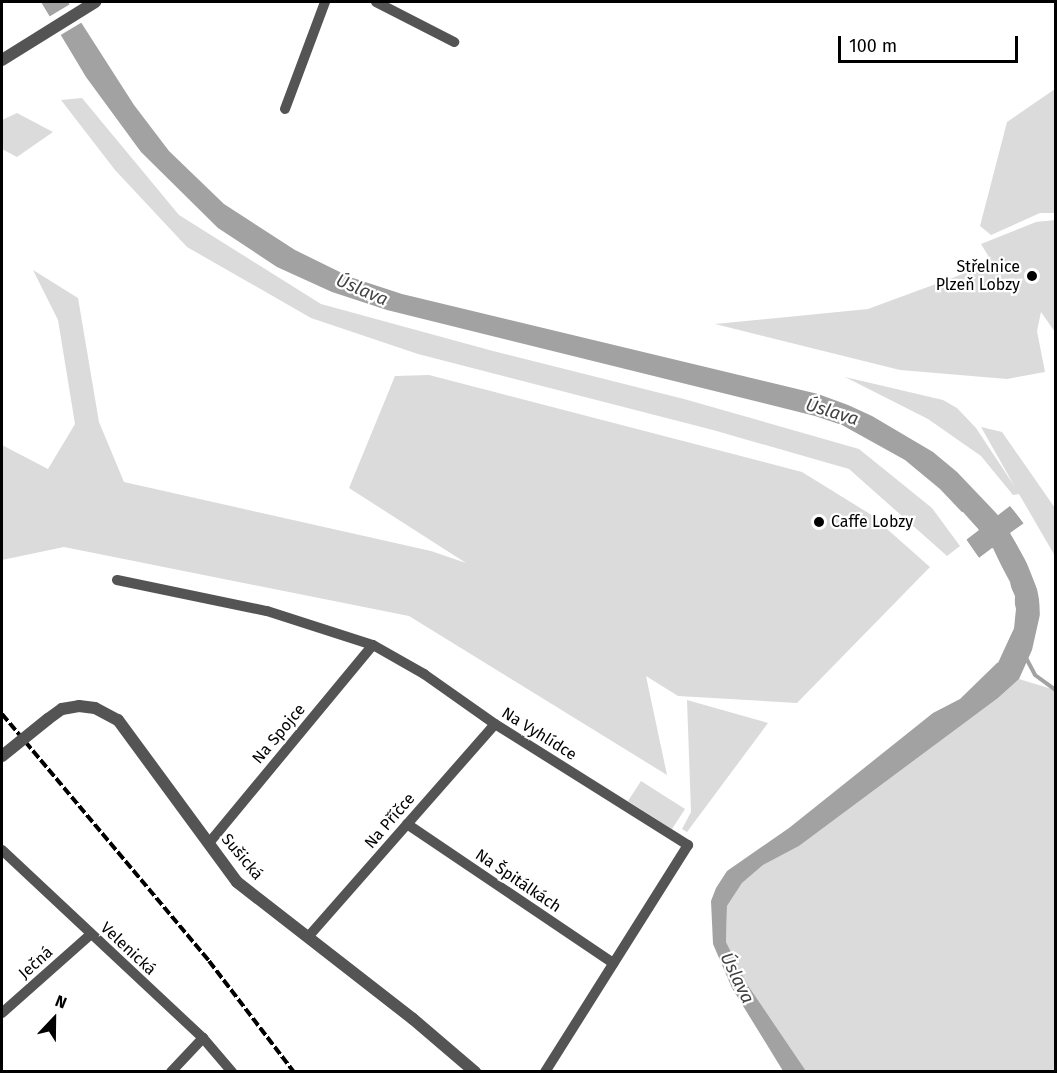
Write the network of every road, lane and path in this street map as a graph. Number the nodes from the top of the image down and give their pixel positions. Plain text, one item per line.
1 (94, 2) edge
2 (325, 2) edge
3 (376, 2) edge
4 (454, 42) dead end
5 (2, 60) edge
6 (285, 109) dead end
7 (117, 580) dead end
8 (373, 645) junction
9 (495, 724) junction
10 (2, 756) edge
11 (407, 825) junction
12 (209, 843) junction
13 (2, 850) edge
14 (90, 934) junction
15 (308, 937) junction
16 (613, 963) junction
17 (2, 1013) edge
18 (203, 1038) junction
19 (171, 1071) edge
20 (232, 1071) edge
21 (475, 1071) edge
22 (544, 1071) edge

1 - 5 street
2 - 6 street
3 - 4 street
7 - 8 street, Na Vyhlídce
8 - 9 street, Na Vyhlídce
8 - 12 street, Na Spojce
9 - 11 street, Na Příčce
9 - 16 street, Na Vyhlídce
10 - 12 street, Sušická, bridge
11 - 15 street, Na Příčce
11 - 16 street, Na Špitálkách
12 - 15 street, Sušická
13 - 14 street, Velenická
14 - 17 street, Ječná
14 - 18 street, Velenická
15 - 21 street, Sušická
16 - 22 street, Na Vyhlídce
18 - 19 street
18 - 20 street, Velenická

